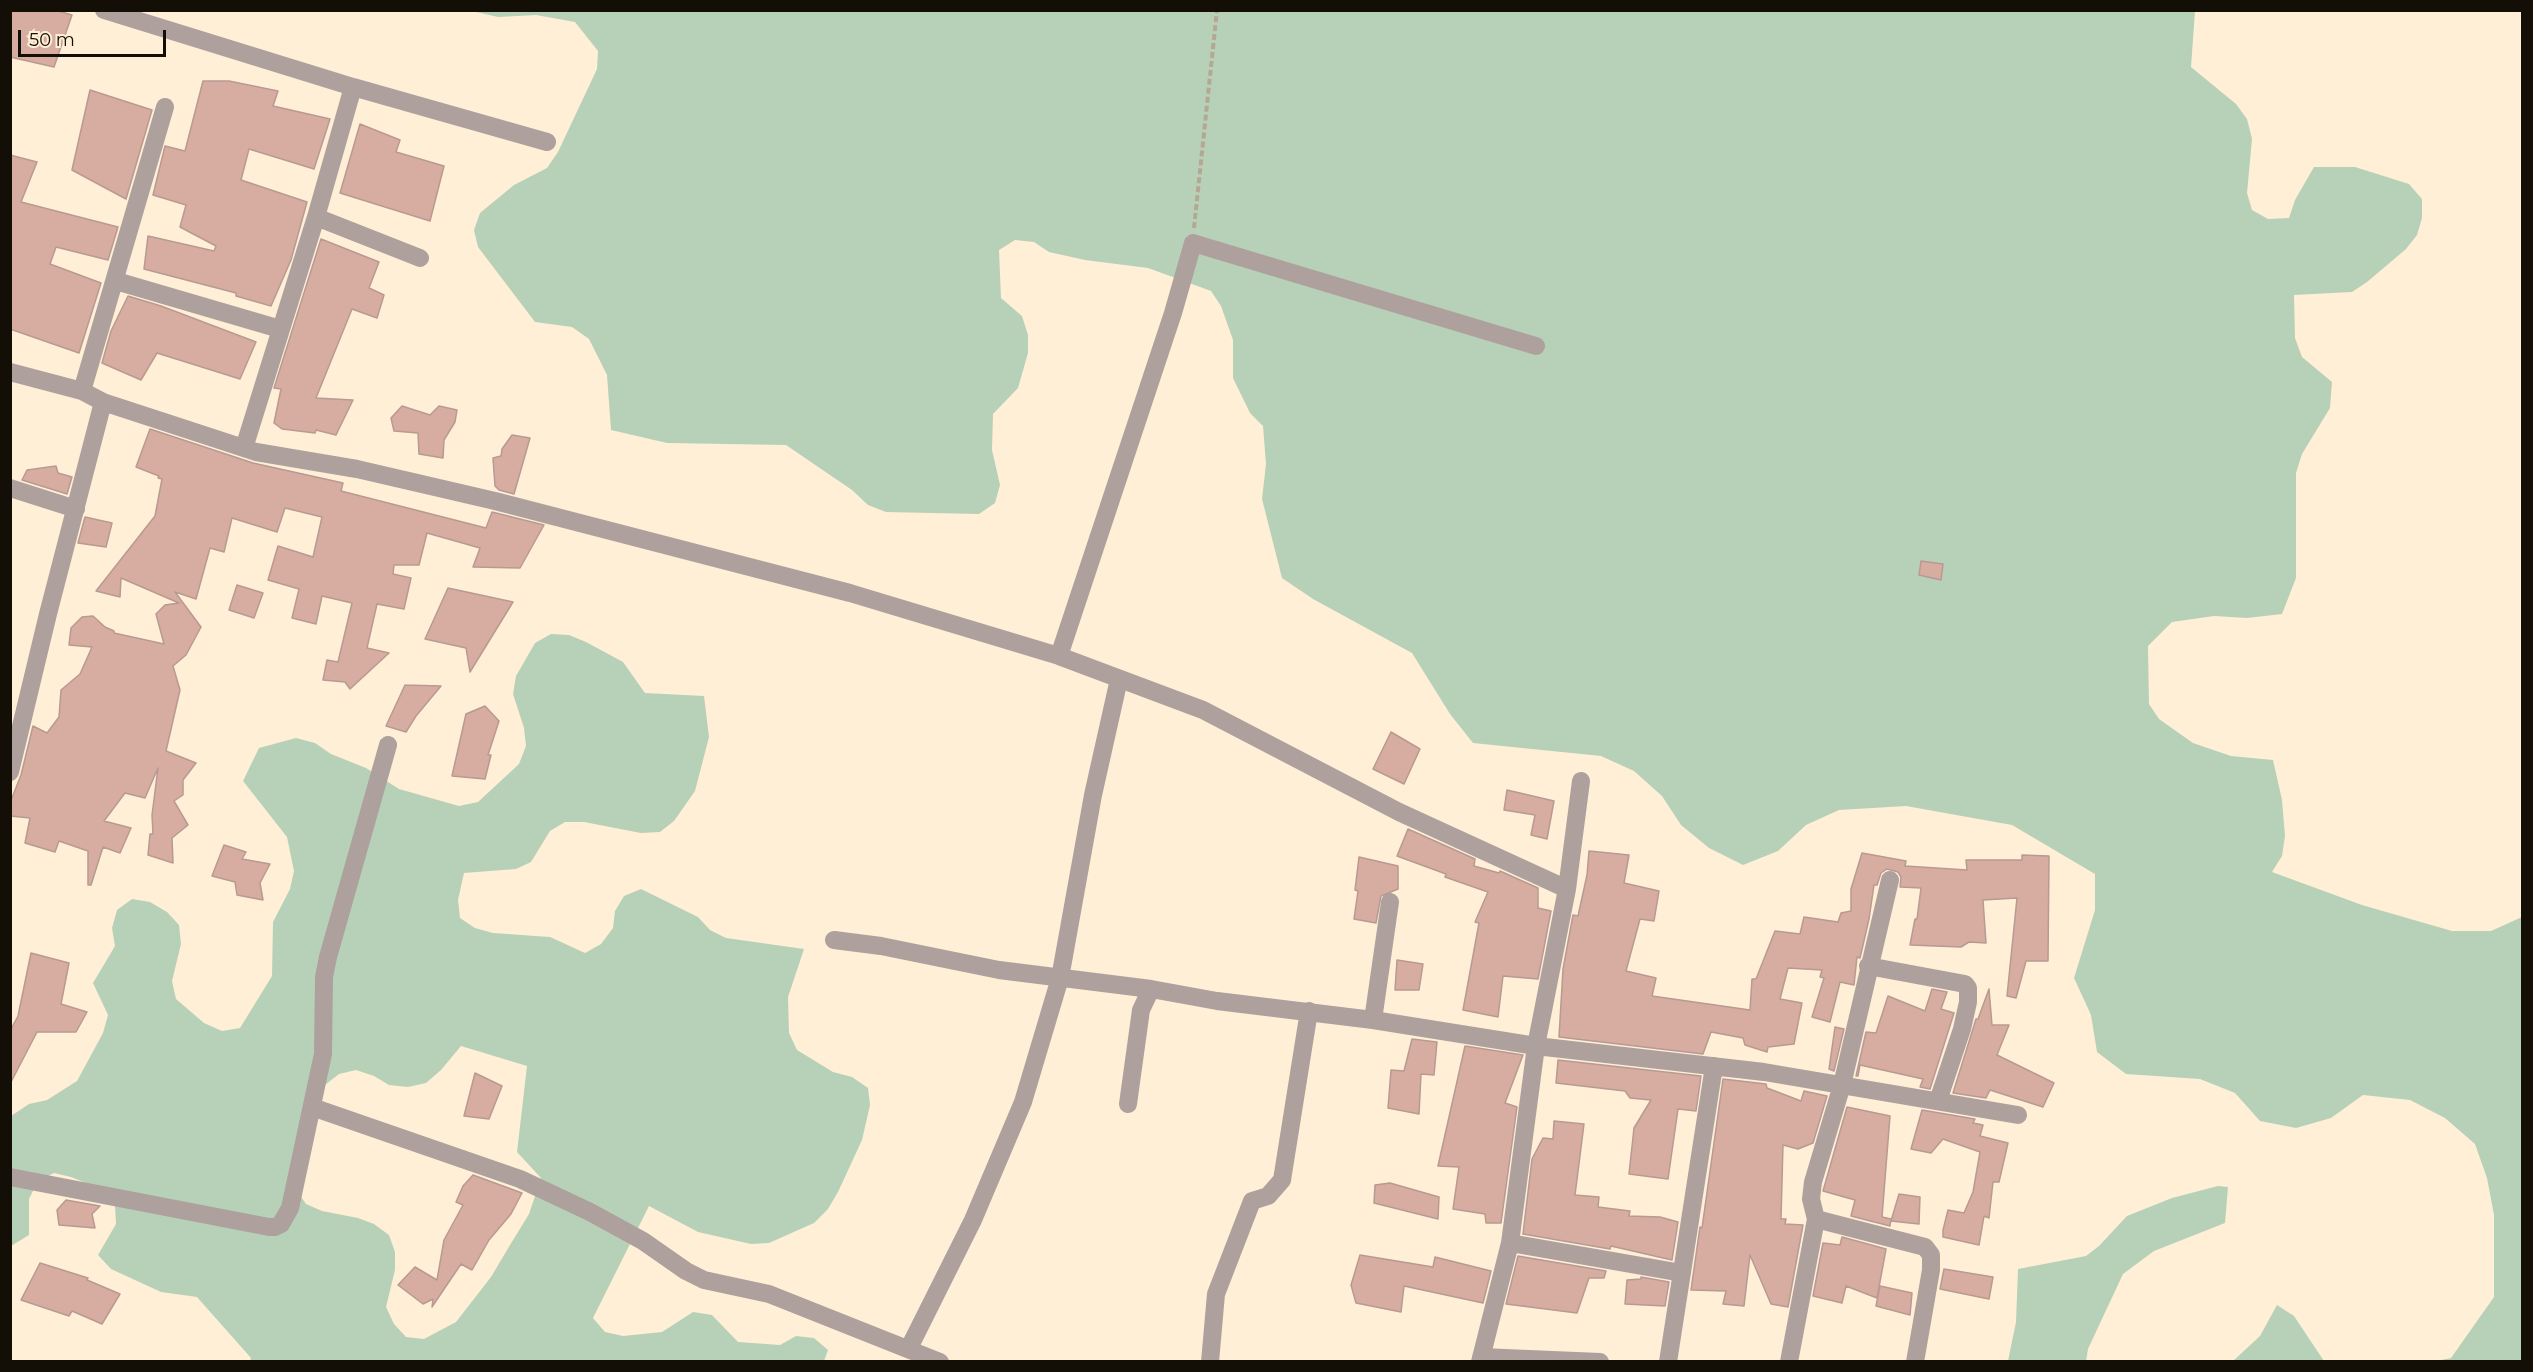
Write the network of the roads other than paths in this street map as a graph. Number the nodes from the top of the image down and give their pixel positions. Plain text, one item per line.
1 (104, 10) edge
2 (353, 87) junction
3 (165, 107) dead end
4 (547, 142) dead end
5 (316, 217) junction
6 (420, 258) dead end
7 (116, 281) junction
8 (280, 329) junction
9 (1536, 346) dead end
10 (10, 372) edge
11 (82, 392) junction
12 (103, 402) junction
13 (244, 448) junction
14 (10, 488) edge
15 (76, 509) junction
16 (1059, 656) junction
17 (1119, 679) junction
18 (388, 745) dead end
19 (10, 772) edge
20 (1581, 781) dead end
21 (1890, 880) dead end
22 (1566, 889) junction
23 (1390, 902) dead end
24 (834, 940) dead end
25 (1868, 966) junction
26 (1060, 978) junction
27 (1151, 989) junction
28 (1309, 1011) junction
29 (1373, 1020) junction
30 (1536, 1046) junction
31 (1714, 1066) junction
32 (1842, 1085) junction
33 (1938, 1101) junction
34 (1128, 1104) dead end
35 (312, 1107) junction
36 (2018, 1115) dead end
37 (10, 1178) edge
38 (1816, 1219) junction
39 (1510, 1243) junction
40 (1682, 1273) junction
41 (909, 1348) junction
42 (1480, 1359) edge
43 (940, 1362) edge
44 (1210, 1362) edge
45 (1600, 1362) edge
46 (1668, 1362) edge
47 (1789, 1362) edge
48 (1915, 1362) edge

1 - 2 street
2 - 4 street
2 - 5 street
3 - 7 street
5 - 6 street
5 - 8 street
7 - 8 street
7 - 11 street
8 - 13 street
9 - 16 street
10 - 11 street
11 - 12 street
12 - 13 street
12 - 15 street
13 - 16 street
14 - 15 street
15 - 19 street
16 - 17 street
17 - 22 street
17 - 26 street
18 - 35 street
20 - 22 street
21 - 25 street
22 - 30 street
23 - 29 street
24 - 26 street
25 - 32 street
25 - 33 street
26 - 27 street
26 - 41 street
27 - 28 street
27 - 34 street
28 - 29 street
28 - 44 street
29 - 30 street
30 - 31 street
30 - 39 street
31 - 32 street
31 - 40 street
32 - 33 street
32 - 38 street
33 - 36 street
35 - 37 street
35 - 41 street
38 - 47 street
38 - 48 street
39 - 40 street
39 - 42 street
40 - 46 street
41 - 43 street
42 - 45 street

